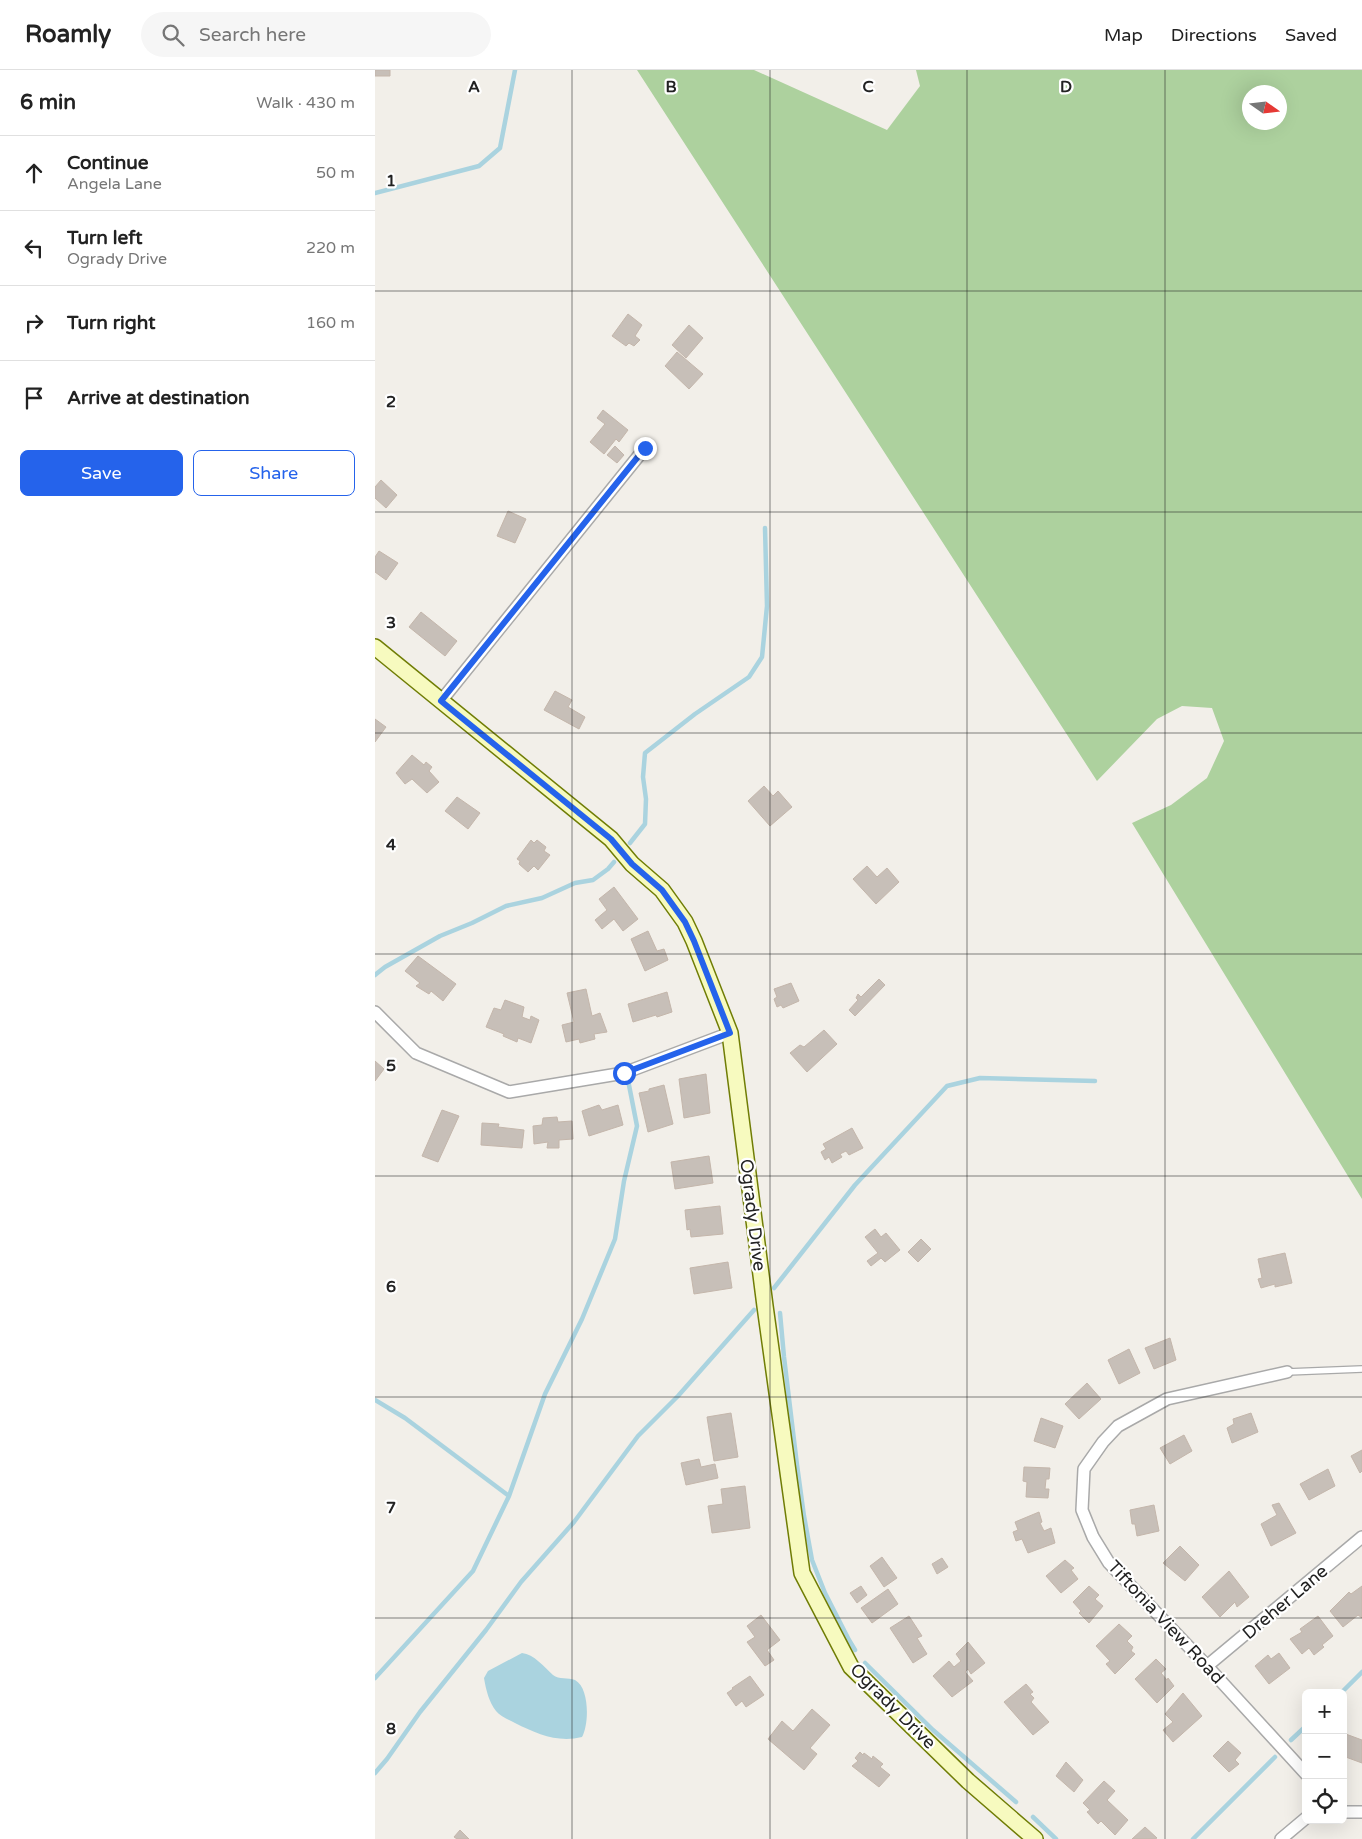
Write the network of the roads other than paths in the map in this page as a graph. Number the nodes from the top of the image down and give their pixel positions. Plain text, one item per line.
1 (645, 448) dead end
2 (375, 647) edge
3 (441, 701) junction
4 (375, 1012) edge
5 (730, 1033) junction
6 (1362, 1369) edge
7 (1287, 1372) joint
8 (1362, 1537) edge
9 (1207, 1666) junction
10 (1302, 1770) edge
11 (1347, 1812) edge
12 (1362, 1812) edge
13 (1302, 1821) edge
14 (1035, 1839) edge
15 (1281, 1839) edge

1 - 3 street
2 - 3 street, Ogrady Drive
3 - 5 street, Ogrady Drive
4 - 5 street
5 - 14 street, Ogrady Drive
6 - 7 lane
7 - 9 street, Tiftonia View Road
8 - 9 street, Dreher Lane
9 - 10 street, Tiftonia View Road
11 - 12 street
13 - 15 street

